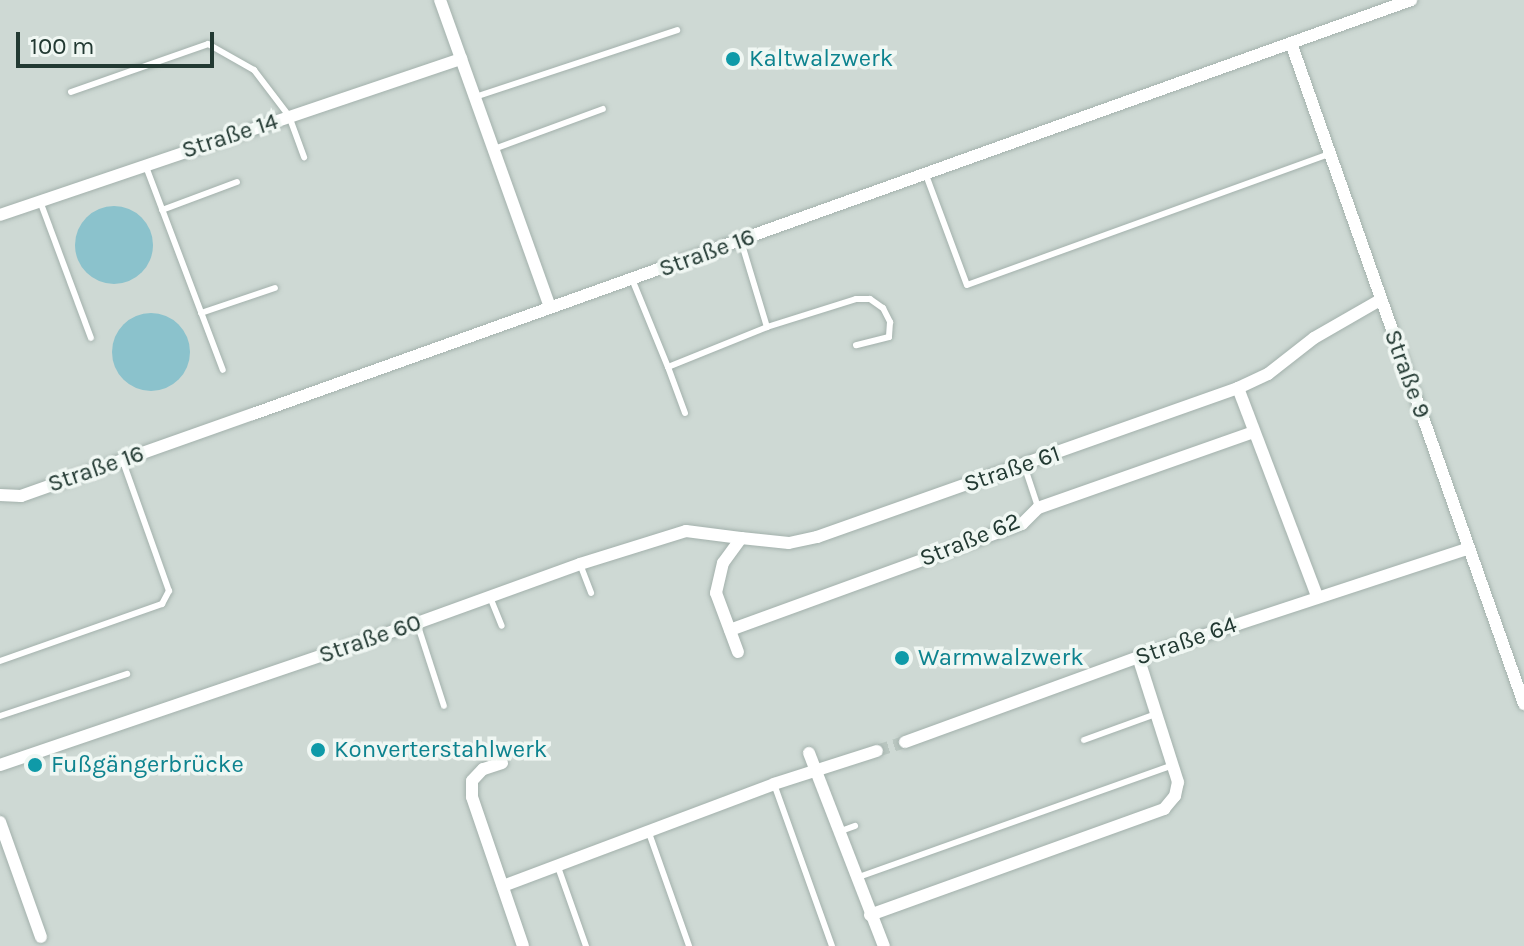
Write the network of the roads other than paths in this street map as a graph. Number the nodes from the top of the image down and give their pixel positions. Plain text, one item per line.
1 (440, 0) edge
2 (1411, 0) edge
3 (677, 30) dead end
4 (1291, 43) junction
5 (461, 59) junction
6 (71, 92) dead end
7 (475, 97) junction
8 (603, 109) dead end
9 (289, 116) junction
10 (494, 149) junction
11 (1329, 154) junction
12 (304, 157) dead end
13 (145, 164) junction
14 (926, 175) junction
15 (237, 182) dead end
16 (40, 201) junction
17 (162, 210) junction
18 (0, 215) edge
19 (741, 241) junction
20 (632, 279) junction
21 (275, 288) dead end
22 (1380, 300) junction
23 (550, 307) junction
24 (201, 313) junction
25 (767, 327) junction
26 (91, 338) dead end
27 (856, 345) dead end
28 (668, 367) junction
29 (223, 370) dead end
30 (1238, 388) junction
31 (685, 413) dead end
32 (1254, 432) junction
33 (122, 459) junction
34 (1024, 465) junction
35 (0, 495) edge
36 (1038, 508) junction
37 (741, 538) junction
38 (1469, 548) junction
39 (580, 564) junction
40 (591, 593) dead end
41 (1317, 596) junction
42 (490, 597) junction
43 (417, 623) junction
44 (502, 626) dead end
45 (730, 630) junction
46 (738, 652) dead end
47 (1138, 657) junction
48 (0, 661) edge
49 (127, 674) dead end
50 (1519, 675) edge
51 (1524, 704) edge
52 (444, 706) dead end
53 (1157, 714) junction
54 (0, 716) edge
55 (1084, 740) dead end
56 (905, 742) tunnel mouth
57 (877, 751) tunnel mouth
58 (809, 753) dead end
59 (502, 763) dead end
60 (0, 765) edge
61 (1173, 765) junction
62 (815, 771) junction
63 (774, 784) junction
64 (0, 822) edge
65 (855, 826) dead end
66 (649, 831) junction
67 (838, 832) junction
68 (557, 866) junction
69 (856, 878) junction
70 (503, 886) junction
71 (870, 915) junction
72 (41, 937) dead end
73 (523, 946) edge
74 (586, 946) edge
75 (689, 946) edge
76 (832, 946) edge
77 (884, 946) edge

1 - 5 street
2 - 4 street, Straße 16
3 - 7 lane
4 - 11 street, Straße 9
4 - 14 street, Straße 16
5 - 7 street
5 - 9 street, Straße 14
6 - 9 lane
7 - 10 street
8 - 10 lane
9 - 12 lane
9 - 13 street, Straße 14
10 - 23 street
11 - 14 lane
11 - 22 street, Straße 9
13 - 16 street, Straße 14
13 - 17 lane
14 - 19 street, Straße 16
15 - 17 lane
16 - 18 street, Straße 14
16 - 26 lane
17 - 24 lane
19 - 20 street, Straße 16
19 - 25 lane
20 - 23 street, Straße 16
20 - 28 lane
21 - 24 lane
22 - 30 street, Straße 61
22 - 38 street, Straße 9
23 - 33 street, Straße 16
24 - 29 lane
25 - 27 lane
25 - 28 lane
28 - 31 lane
30 - 32 street
30 - 34 street, Straße 61
32 - 36 street, Straße 62
32 - 41 street
33 - 35 street, Straße 16
33 - 48 lane
34 - 36 lane
34 - 37 street, Straße 61
36 - 45 street, Straße 62
37 - 39 street, Straße 60
37 - 45 street
38 - 41 street, Straße 64
38 - 50 street, Straße 9
39 - 40 lane
39 - 42 street, Straße 60
41 - 47 street, Straße 64
42 - 43 street, Straße 60
42 - 44 lane
43 - 52 lane
43 - 60 street, Straße 60
45 - 46 street
47 - 53 street
47 - 56 street, Straße 64
49 - 54 lane
50 - 51 street, Straße 9
53 - 55 lane
53 - 61 street
57 - 62 street
58 - 62 street
59 - 70 street
61 - 69 lane
61 - 71 street
62 - 63 street
62 - 67 street
63 - 66 street
63 - 76 lane
64 - 72 street
65 - 67 lane
66 - 68 street
66 - 75 lane
67 - 69 street
68 - 70 street
68 - 74 lane
69 - 71 street
70 - 73 street
71 - 77 street

